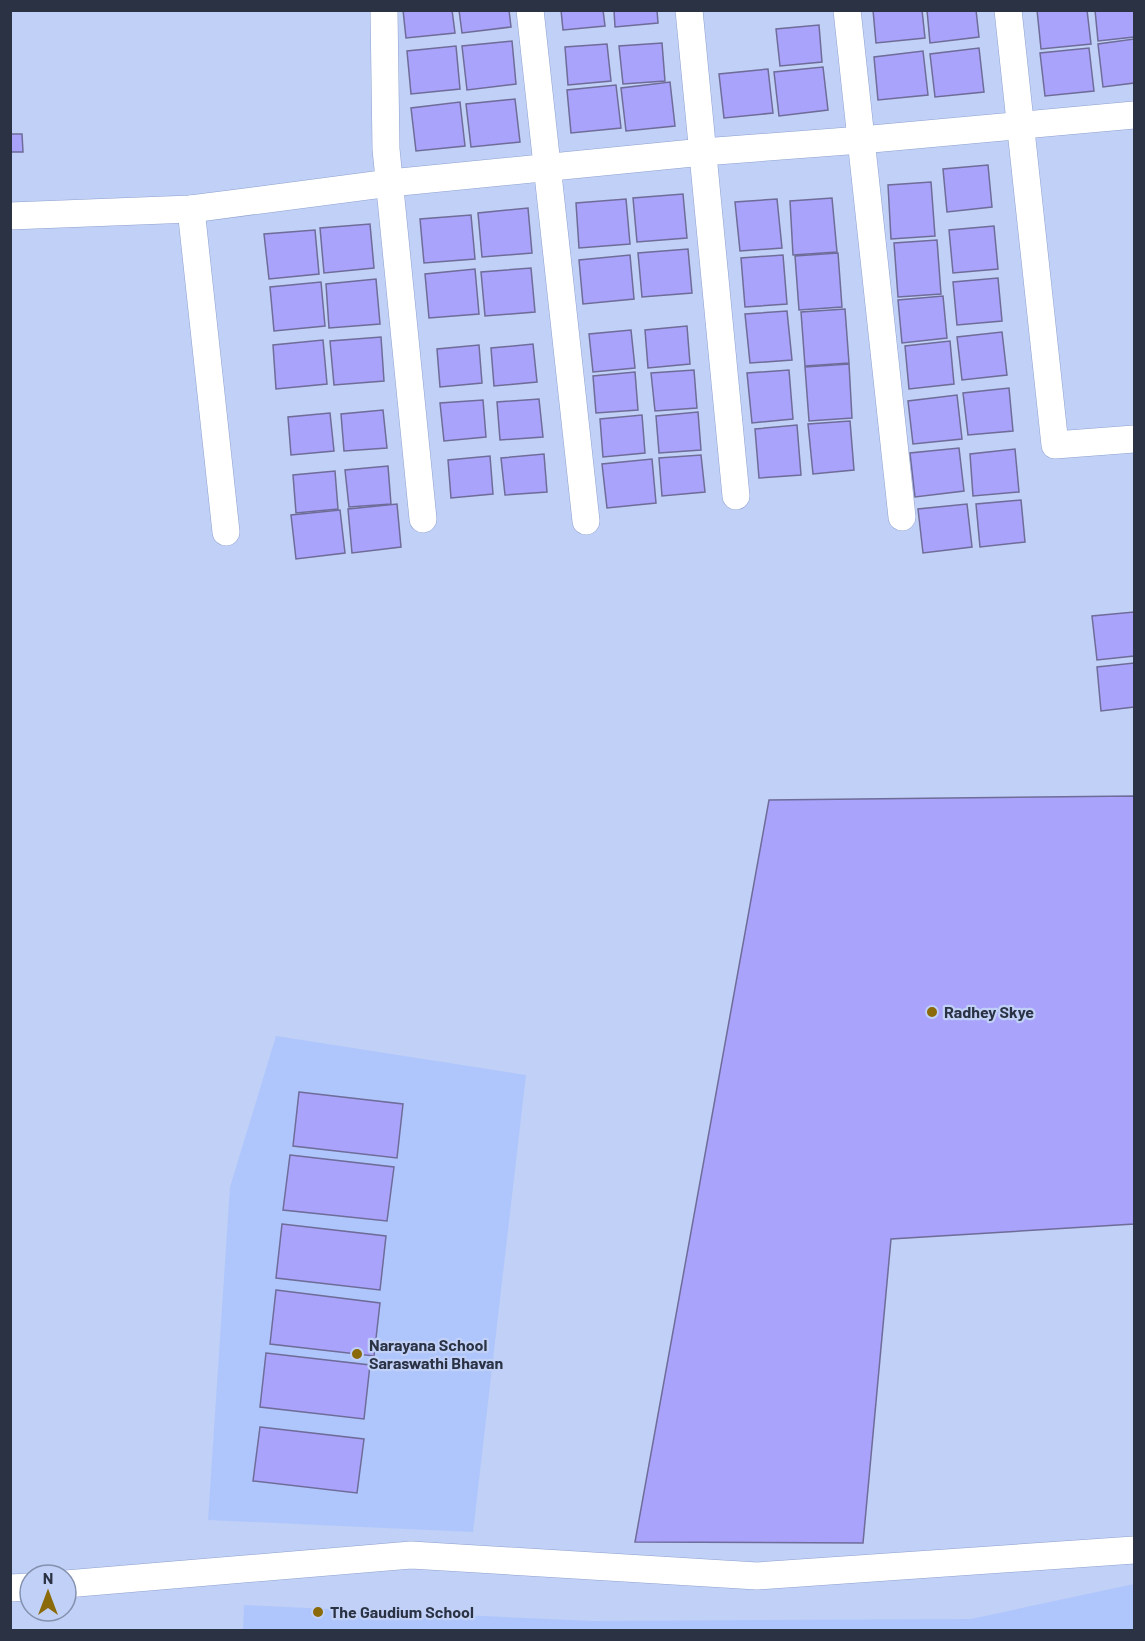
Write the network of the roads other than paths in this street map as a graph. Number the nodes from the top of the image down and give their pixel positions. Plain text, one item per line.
1 (384, 10) edge
2 (530, 10) edge
3 (689, 10) edge
4 (848, 10) edge
5 (1008, 10) edge
6 (1134, 115) edge
7 (1020, 125) junction
8 (861, 140) junction
9 (703, 152) junction
10 (546, 168) junction
11 (390, 183) junction
12 (191, 209) junction
13 (10, 216) edge
14 (1134, 439) edge
15 (736, 496) dead end
16 (902, 517) dead end
17 (423, 519) dead end
18 (586, 521) dead end
19 (226, 532) dead end
20 (1134, 1550) edge
21 (78, 1583) edge

1 - 11 street
2 - 10 street
3 - 9 street
4 - 8 street
5 - 7 street
6 - 7 street
7 - 8 street
7 - 14 street
8 - 9 street
8 - 16 street
9 - 10 street
9 - 15 street
10 - 11 street
10 - 18 street
11 - 12 street
11 - 17 street
12 - 13 street
12 - 19 street
20 - 21 street

